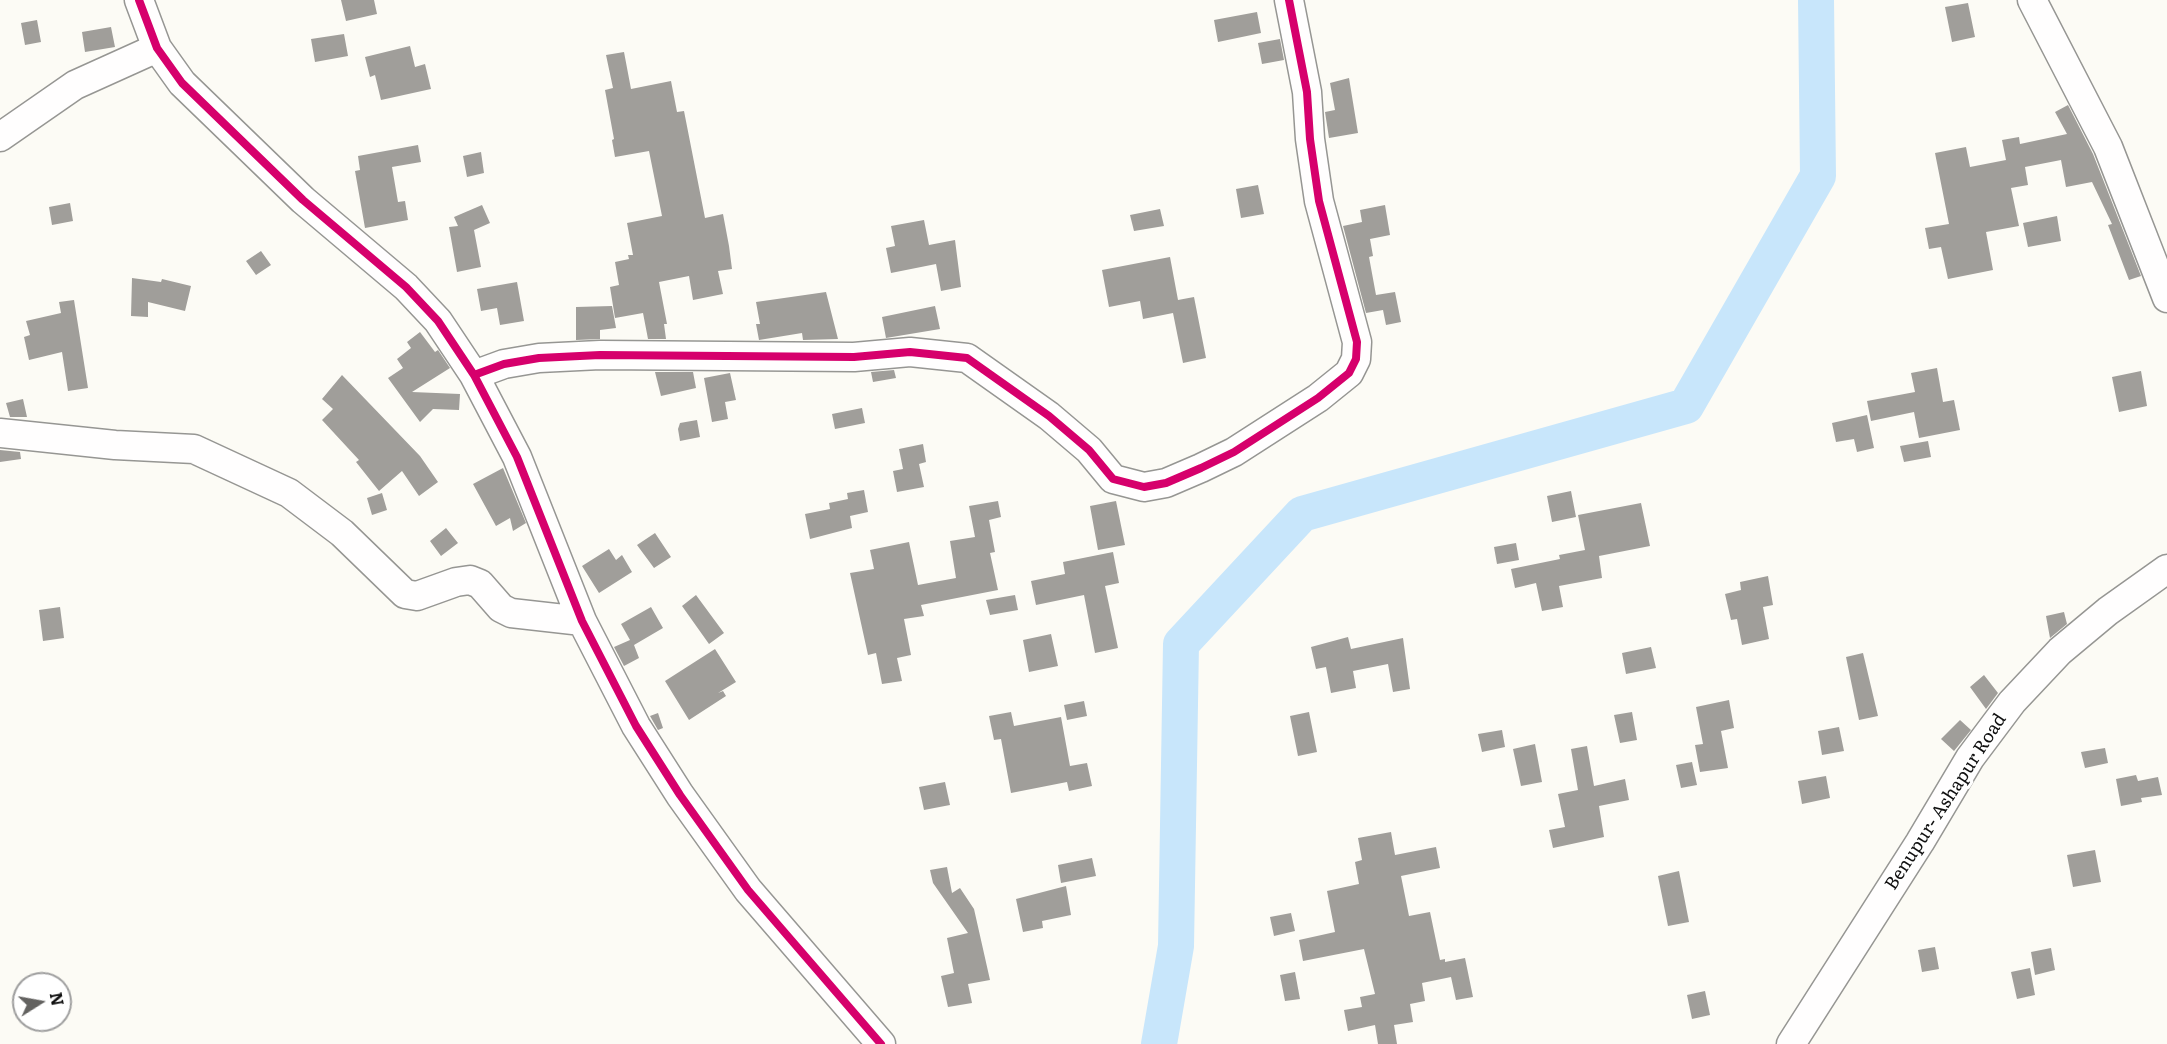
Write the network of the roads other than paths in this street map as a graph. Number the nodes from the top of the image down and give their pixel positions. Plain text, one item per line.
1 (139, 0) edge
2 (1289, 0) edge
3 (2032, 0) edge
4 (157, 48) junction
5 (0, 137) edge
6 (2167, 298) edge
7 (474, 375) junction
8 (0, 433) edge
9 (2167, 569) edge
10 (582, 621) junction
11 (881, 1044) edge
12 (1791, 1044) edge

1 - 4 street
2 - 7 street
3 - 6 street
4 - 5 street
4 - 7 street
7 - 10 street
8 - 10 street
9 - 12 street, Benupur- Ashapur Road
10 - 11 street

